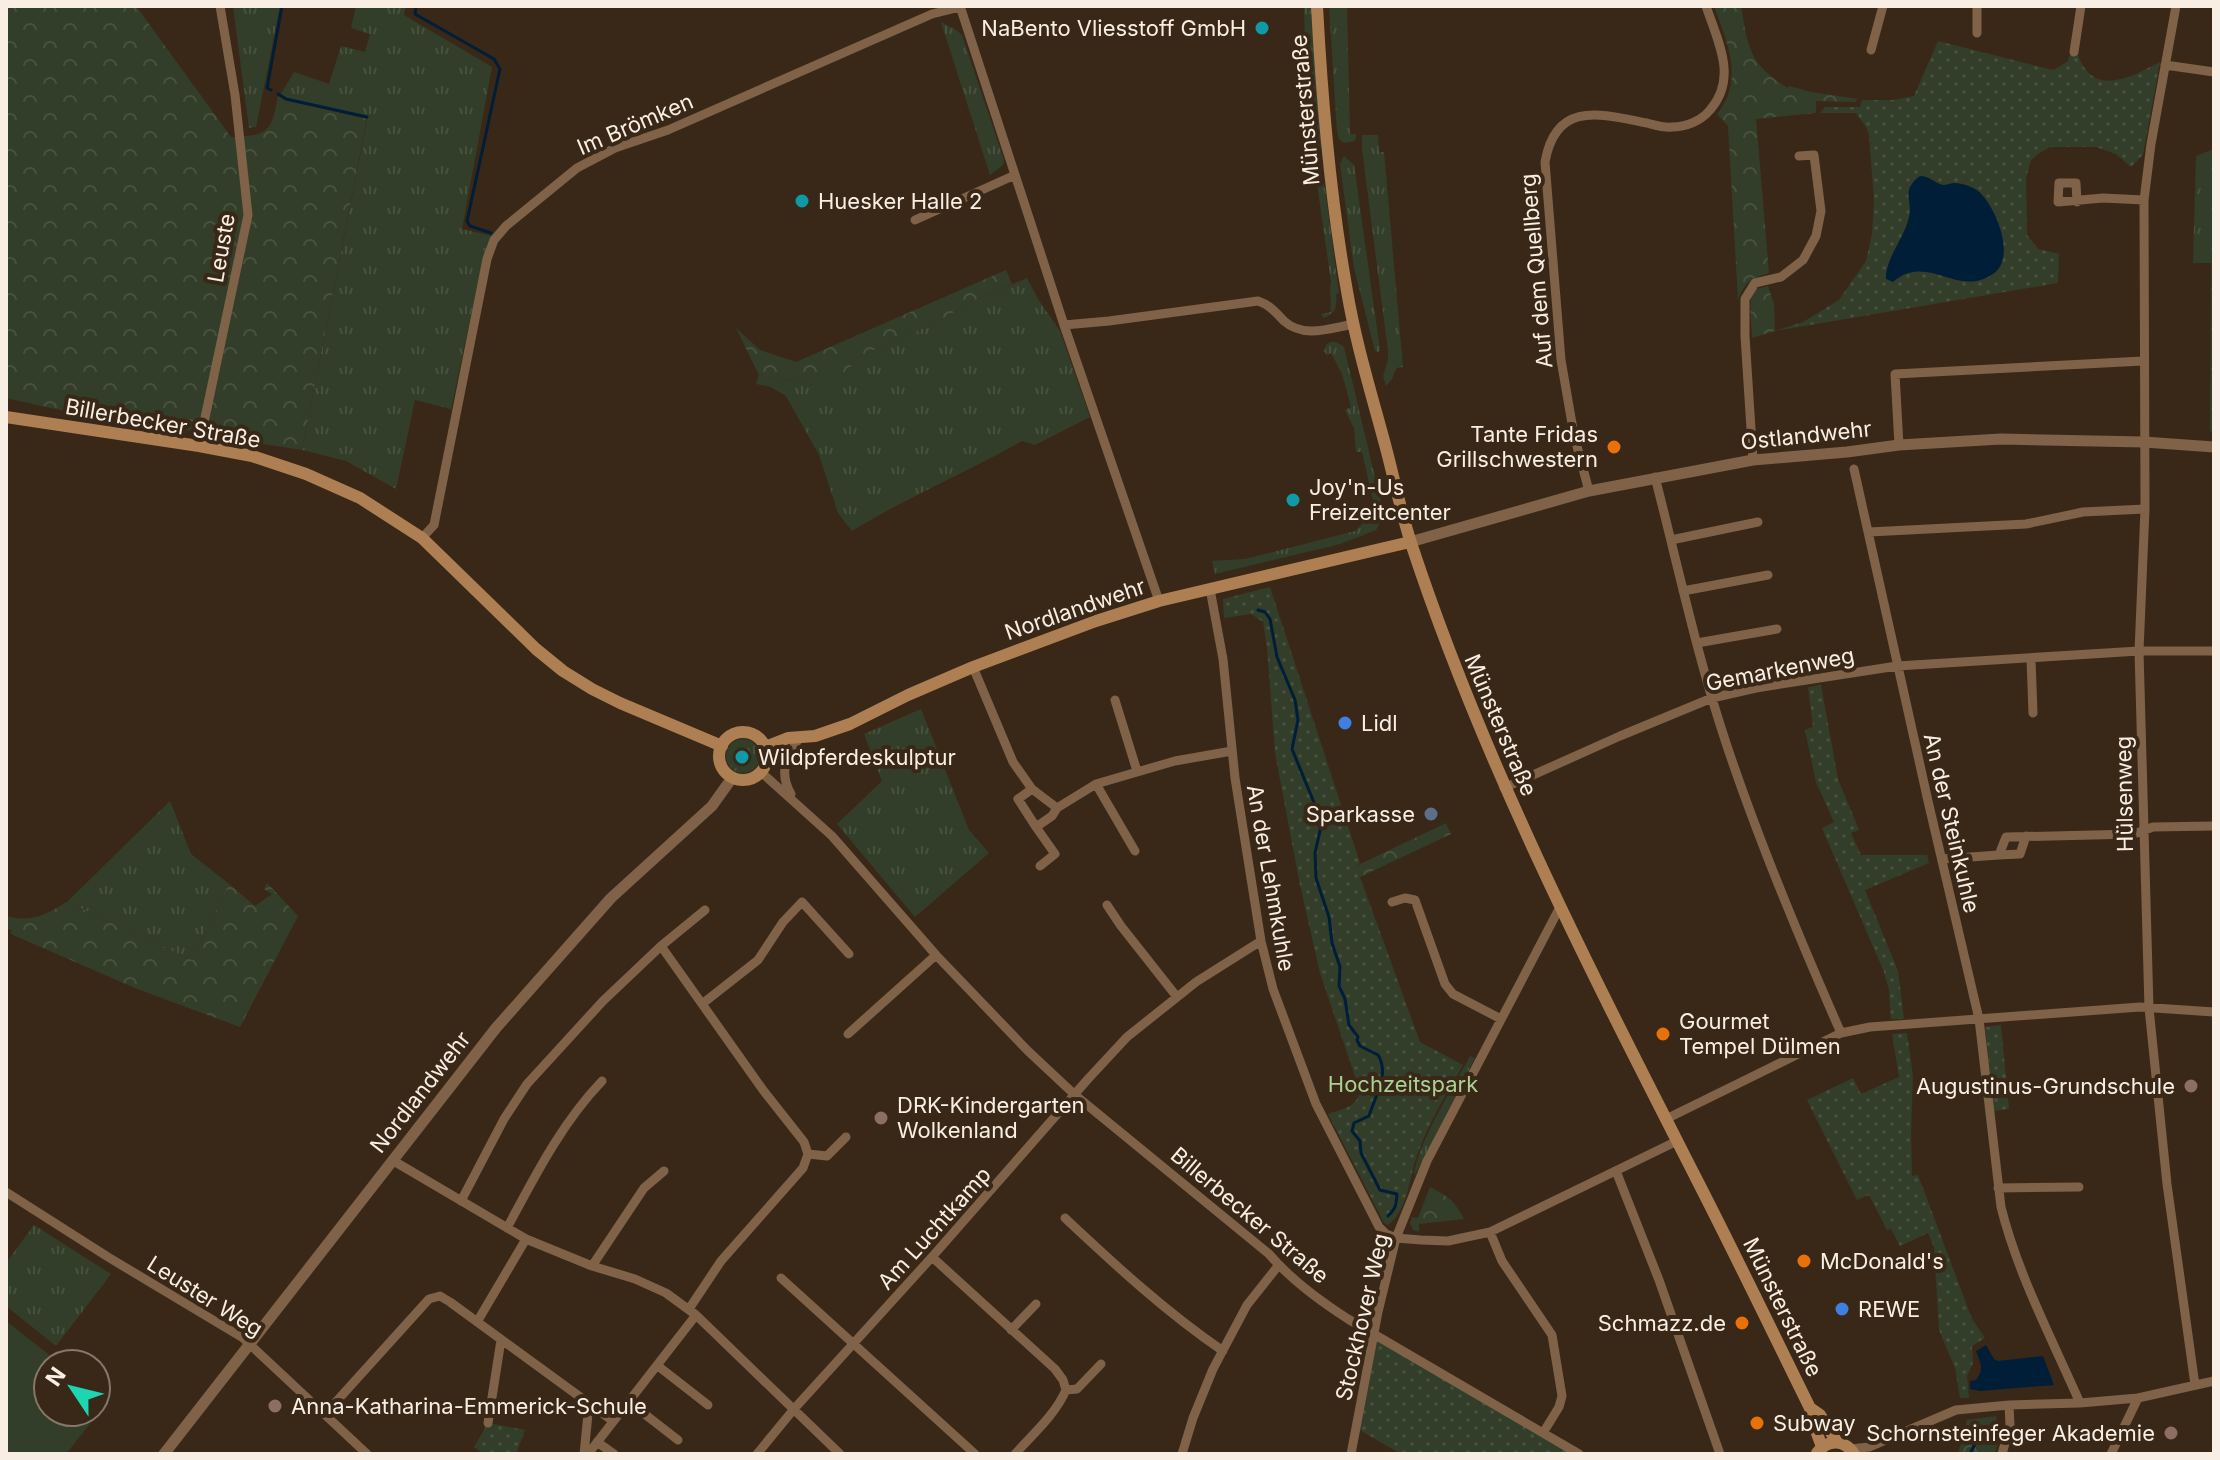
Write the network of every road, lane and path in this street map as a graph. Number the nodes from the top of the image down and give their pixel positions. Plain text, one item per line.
1 (220, 6) edge
2 (960, 6) edge
3 (1317, 6) edge
4 (1706, 6) edge
5 (1883, 6) edge
6 (1977, 6) edge
7 (2081, 6) edge
8 (2176, 6) edge
9 (1977, 33) dead end
10 (1871, 50) dead end
11 (2074, 52) dead end
12 (2165, 65) junction
13 (2214, 72) edge
14 (1799, 156) dead end
15 (1015, 175) junction
16 (2144, 200) junction
17 (2077, 202) dead end
18 (915, 220) dead end
19 (1354, 324) junction
20 (1064, 325) junction
21 (2143, 361) junction
22 (6, 417) edge
23 (2144, 442) junction
24 (1899, 445) junction
25 (199, 446) junction
26 (2214, 447) edge
27 (1753, 460) junction
28 (1854, 469) dead end
29 (1655, 477) junction
30 (1589, 491) junction
31 (2145, 509) junction
32 (1758, 522) dead end
33 (1869, 532) junction
34 (422, 538) junction
35 (1671, 540) junction
36 (1410, 542) junction
37 (1768, 575) dead end
38 (1210, 589) junction
39 (1683, 591) junction
40 (1159, 601) junction
41 (1777, 629) dead end
42 (1697, 643) junction
43 (2139, 651) junction
44 (2214, 651) edge
45 (2031, 659) junction
46 (1897, 666) junction
47 (973, 667) junction
48 (1712, 698) junction
49 (1115, 700) dead end
50 (2033, 713) dead end
51 (799, 738) junction
52 (722, 746) junction
53 (765, 747) junction
54 (1232, 751) junction
55 (1137, 771) junction
56 (761, 772) junction
57 (732, 778) junction
58 (1096, 784) junction
59 (1504, 788) junction
60 (1032, 789) junction
61 (795, 800) junction
62 (1057, 808) junction
63 (2214, 826) edge
64 (1036, 827) junction
65 (2143, 830) junction
66 (2026, 836) junction
67 (1135, 851) dead end
68 (1999, 855) junction
69 (1942, 859) junction
70 (1040, 866) dead end
71 (1392, 902) dead end
72 (1107, 905) dead end
73 (1560, 907) junction
74 (705, 910) dead end
75 (1261, 941) junction
76 (661, 946) junction
77 (849, 954) dead end
78 (936, 955) junction
79 (1177, 997) junction
80 (702, 1004) junction
81 (2149, 1008) junction
82 (2214, 1012) edge
83 (1501, 1019) junction
84 (1979, 1019) junction
85 (1841, 1033) junction
86 (848, 1034) dead end
87 (602, 1081) dead end
88 (1075, 1095) junction
89 (1666, 1119) junction
90 (846, 1137) dead end
91 (1677, 1141) junction
92 (808, 1154) junction
93 (392, 1160) junction
94 (664, 1171) dead end
95 (1616, 1171) junction
96 (2079, 1187) dead end
97 (1998, 1188) junction
98 (6, 1192) edge
99 (461, 1201) junction
100 (1065, 1218) dead end
101 (507, 1228) junction
102 (1490, 1232) junction
103 (1396, 1238) junction
104 (526, 1239) junction
105 (932, 1257) junction
106 (592, 1266) junction
107 (1278, 1266) junction
108 (781, 1278) dead end
109 (1036, 1304) dead end
110 (692, 1312) junction
111 (477, 1322) junction
112 (1011, 1330) junction
113 (1375, 1333) junction
114 (501, 1340) junction
115 (250, 1343) junction
116 (855, 1343) junction
117 (1223, 1351) junction
118 (1101, 1364) dead end
119 (658, 1366) junction
120 (2214, 1381) edge
121 (2195, 1385) junction
122 (1066, 1390) junction
123 (2138, 1398) junction
124 (629, 1402) junction
125 (2080, 1403) junction
126 (589, 1404) junction
127 (708, 1405) dead end
128 (2009, 1405) junction
129 (1810, 1408) junction
130 (794, 1409) junction
131 (325, 1414) junction
132 (613, 1421) junction
133 (488, 1423) dead end
134 (1543, 1433) junction
135 (678, 1440) dead end
136 (597, 1442) junction
137 (1837, 1442) junction
138 (1866, 1450) edge
139 (1819, 1451) edge
140 (1852, 1451) edge
141 (164, 1454) edge
142 (367, 1454) edge
143 (586, 1454) edge
144 (614, 1454) edge
145 (757, 1454) edge
146 (840, 1454) edge
147 (975, 1454) edge
148 (1015, 1454) edge
149 (1182, 1454) edge
150 (1351, 1454) edge
151 (1579, 1454) edge
152 (1720, 1454) edge
153 (2002, 1454) edge
154 (2111, 1454) edge

1 - 25 street, Leuste
2 - 15 street
2 - 34 street, Im Brömken
3 - 19 main road, Münsterstraße
4 - 30 street, Auf dem Quellberg
5 - 10 street
6 - 9 street
7 - 11 street
8 - 12 street, Hülsenweg
12 - 13 street
12 - 16 street, Hülsenweg
14 - 27 street
15 - 18 street
15 - 20 street
16 - 17 street
16 - 21 street, Hülsenweg
19 - 20 street
19 - 36 main road, Münsterstraße
20 - 40 street
21 - 23 street, Hülsenweg
21 - 24 street
22 - 25 main road, Billerbecker Straße
23 - 24 street, Ostlandwehr
23 - 26 street, Ostlandwehr
23 - 31 street, Hülsenweg
24 - 27 street, Ostlandwehr
25 - 34 main road, Billerbecker Straße
27 - 29 street, Ostlandwehr
28 - 33 street, An der Steinkuhle
29 - 30 street, Ostlandwehr
29 - 35 street
30 - 36 street, Ostlandwehr
31 - 33 street
31 - 43 street, Hülsenweg
32 - 35 street
33 - 46 street, An der Steinkuhle
34 - 52 main road, Billerbecker Straße
35 - 39 street
36 - 38 main road, Nordlandwehr
36 - 59 main road, Münsterstraße
37 - 39 street
38 - 40 main road, Nordlandwehr
38 - 54 street, An der Lehmkuhle
39 - 42 street
40 - 47 main road, Nordlandwehr
41 - 42 street
42 - 48 street
43 - 44 street, Gemarkenweg
43 - 45 street, Gemarkenweg
43 - 65 street, Hülsenweg
45 - 46 street, Gemarkenweg
45 - 50 street
46 - 48 street, Gemarkenweg
46 - 69 street, An der Steinkuhle
47 - 51 main road, Nordlandwehr
47 - 60 street
48 - 59 street, Gemarkenweg
48 - 85 street
49 - 55 street
51 - 53 main road, Nordlandwehr
51 - 61 street
52 - 53 main road
52 - 57 main road
53 - 56 main road
54 - 55 street
54 - 75 street, An der Lehmkuhle
55 - 58 street
56 - 57 main road
56 - 61 street, Billerbecker Straße
57 - 93 street, Nordlandwehr
58 - 62 street
58 - 67 street
59 - 73 main road, Münsterstraße
60 - 62 street
60 - 64 street
61 - 78 street, Billerbecker Straße
62 - 64 street
63 - 65 street
64 - 70 street
65 - 66 street
65 - 81 street, Hülsenweg
66 - 68 street
66 - 68 street
68 - 69 street
69 - 84 street, An der Steinkuhle
71 - 83 street
72 - 79 street
73 - 83 street, Stockhover Weg
73 - 89 main road, Münsterstraße
74 - 76 street
75 - 79 street, Am Luchtkamp
75 - 103 street, An der Lehmkuhle
76 - 80 street
76 - 99 street
77 - 80 street
78 - 86 street
78 - 88 street, Billerbecker Straße
79 - 88 street, Am Luchtkamp
80 - 92 street
81 - 82 street
81 - 84 street
81 - 121 street, Hülsenweg
83 - 103 street, Stockhover Weg
84 - 85 street
84 - 97 street, An der Steinkuhle
85 - 89 street
87 - 101 street
88 - 105 street, Am Luchtkamp
88 - 107 street, Billerbecker Straße
89 - 91 main road, Münsterstraße
90 - 92 street
91 - 95 street
91 - 129 main road, Münsterstraße
92 - 110 street
93 - 99 street
93 - 115 street, Nordlandwehr
94 - 106 street
95 - 102 street
95 - 152 street
96 - 97 street
97 - 125 street, An der Steinkuhle
98 - 115 street, Leuster Weg
99 - 101 street
100 - 117 street
101 - 104 street
102 - 103 street
102 - 134 street
103 - 113 street, Stockhover Weg
104 - 106 street
104 - 111 street
105 - 112 street
105 - 116 street, Am Luchtkamp
106 - 110 street
107 - 113 street, Billerbecker Straße
107 - 117 street
108 - 116 street
109 - 112 street
110 - 119 street
110 - 130 street
111 - 114 street
111 - 131 street
112 - 122 street
113 - 134 street, Billerbecker Straße
113 - 150 street, Stockhover Weg
114 - 126 street
114 - 133 street
115 - 131 street, Leuster Weg
115 - 141 street, Nordlandwehr
116 - 130 street, Am Luchtkamp
116 - 147 street
117 - 149 street
118 - 122 street
119 - 124 street
119 - 127 street
120 - 121 street
121 - 123 street
122 - 148 street
123 - 125 street
123 - 154 street
124 - 132 street
124 - 135 street
125 - 128 street
126 - 132 street
126 - 143 street
128 - 138 street
128 - 153 street
129 - 137 main road, Münsterstraße
129 - 139 main road, Münsterstraße
130 - 145 street, Am Luchtkamp
130 - 146 street
131 - 142 street, Leuster Weg
132 - 136 street
134 - 151 street, Billerbecker Straße
136 - 143 street
136 - 144 street
137 - 139 main road
137 - 140 main road
138 - 140 street

